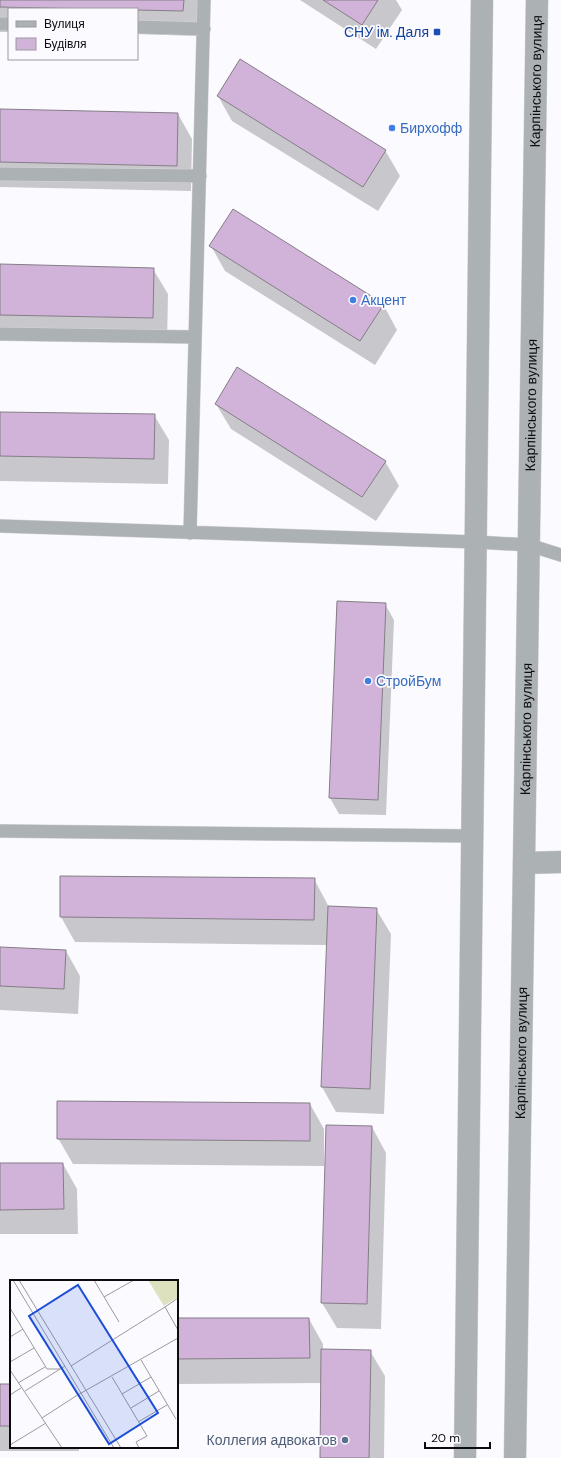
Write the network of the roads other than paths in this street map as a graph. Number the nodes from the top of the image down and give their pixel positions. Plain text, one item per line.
1 (204, 0) edge
2 (482, 0) edge
3 (537, 0) edge
4 (138, 27) edge
5 (204, 29) junction
6 (0, 174) edge
7 (200, 176) junction
8 (0, 334) edge
9 (195, 337) junction
10 (0, 526) edge
11 (190, 533) junction
12 (476, 542) junction
13 (529, 545) junction
14 (561, 555) edge
15 (0, 831) edge
16 (472, 836) junction
17 (561, 862) edge
18 (524, 863) junction
19 (465, 1458) edge
20 (515, 1458) edge

1 - 5 lane
2 - 12 street
3 - 13 street, Карпінського вулиця
4 - 5 lane
5 - 7 lane
6 - 7 lane
7 - 9 lane
8 - 9 lane
9 - 11 lane
10 - 11 lane
11 - 12 lane
12 - 13 lane
12 - 16 street
13 - 14 lane
13 - 18 street, Карпінського вулиця
15 - 16 lane
16 - 19 street
17 - 18 street
18 - 20 street, Карпінського вулиця

